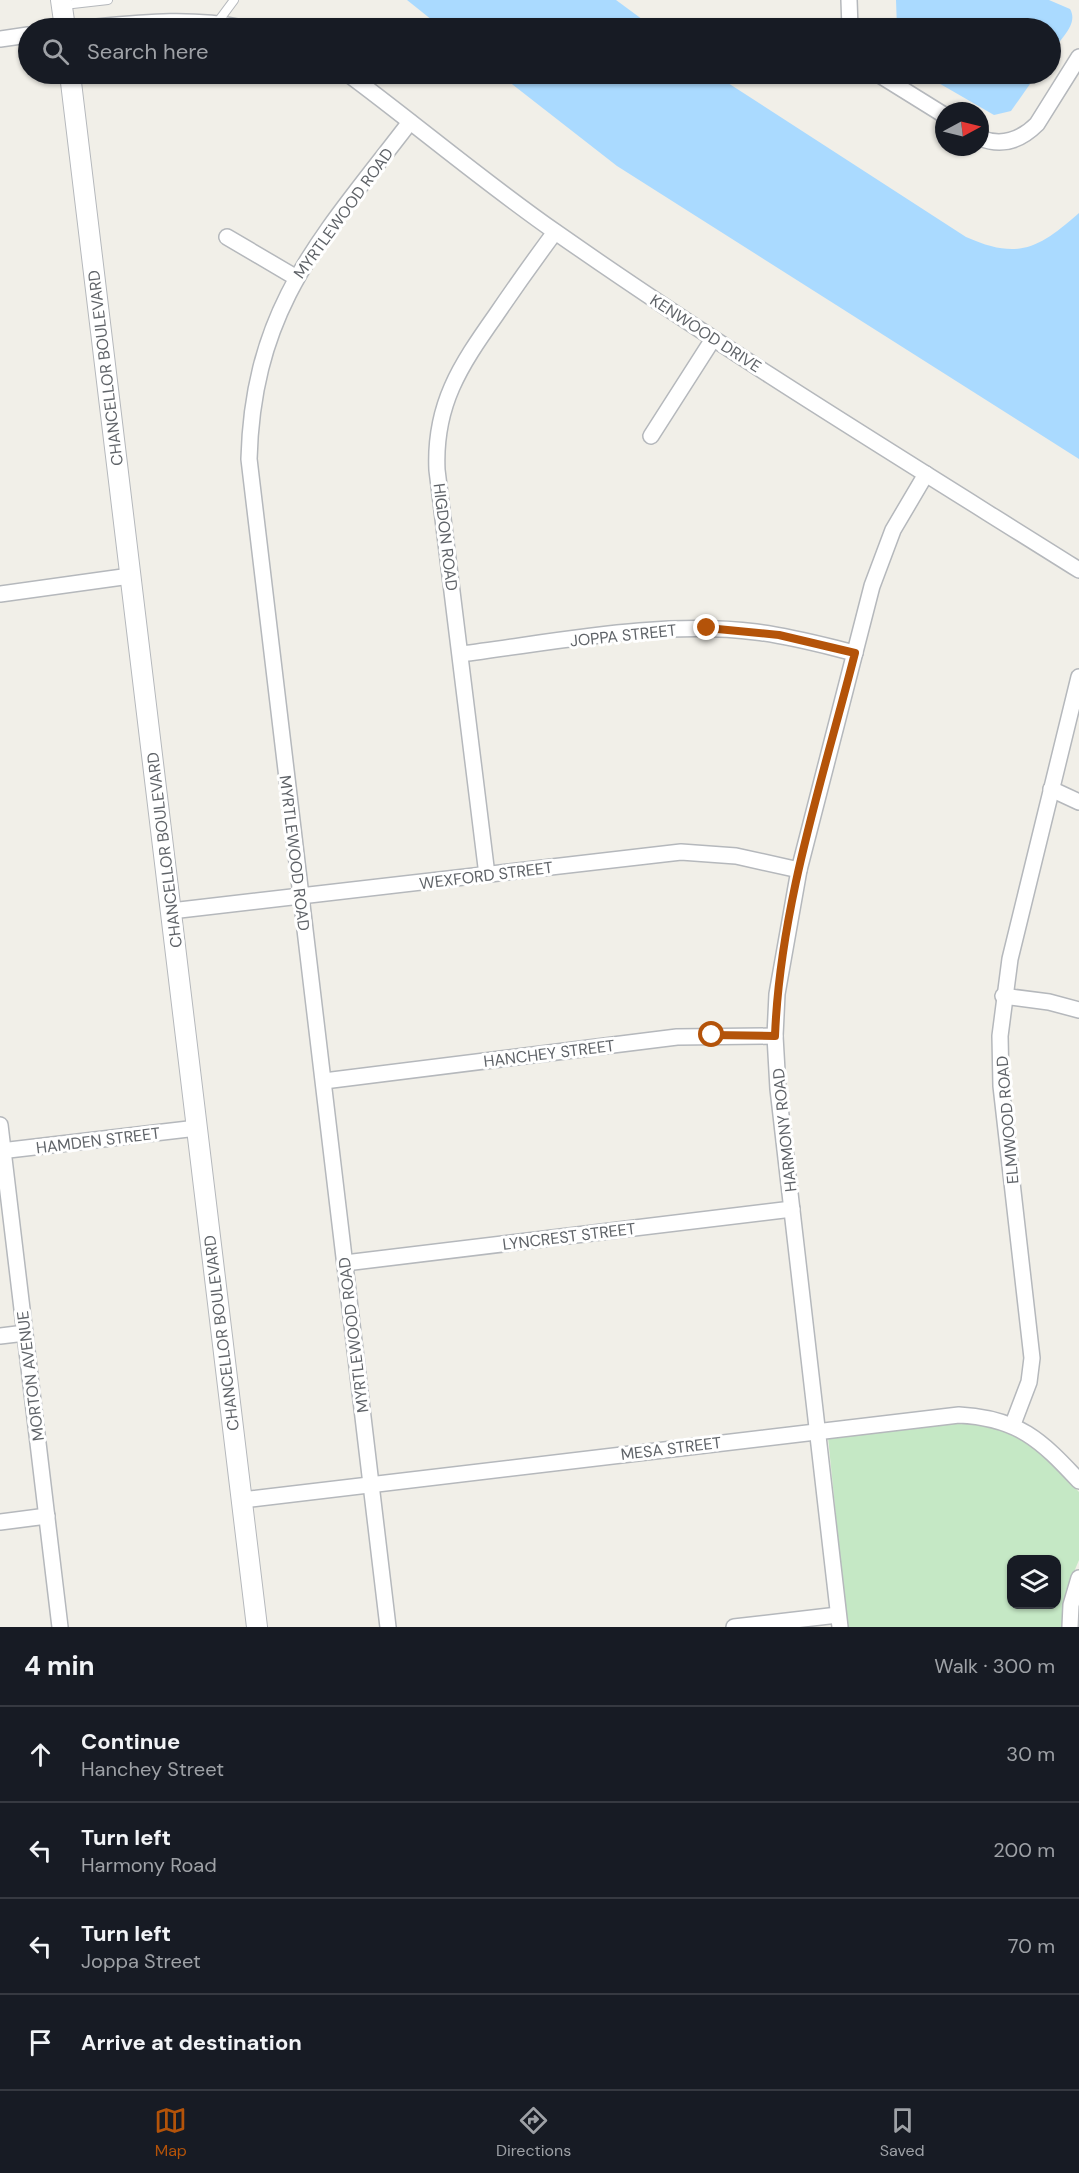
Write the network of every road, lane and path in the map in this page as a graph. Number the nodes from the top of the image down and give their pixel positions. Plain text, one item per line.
1 (108, 0) edge
2 (234, 0) edge
3 (849, 0) edge
4 (62, 2) edge
5 (64, 18) edge
6 (221, 18) edge
7 (850, 18) edge
8 (18, 36) edge
9 (0, 39) edge
10 (1079, 57) edge
11 (71, 84) edge
12 (361, 84) edge
13 (894, 84) edge
14 (935, 109) edge
15 (410, 122) junction
16 (989, 140) edge
17 (555, 232) junction
18 (227, 237) dead end
19 (295, 277) junction
20 (713, 339) junction
21 (651, 436) dead end
22 (926, 474) junction
23 (1079, 570) edge
24 (130, 576) junction
25 (0, 594) edge
26 (855, 653) junction
27 (461, 654) junction
28 (1079, 677) edge
29 (1051, 789) junction
30 (1079, 802) edge
31 (800, 870) junction
32 (487, 875) junction
33 (301, 896) junction
34 (171, 911) junction
35 (1004, 996) junction
36 (1079, 1010) edge
37 (775, 1036) junction
38 (324, 1081) junction
39 (0, 1125) edge
40 (197, 1128) junction
41 (2, 1151) edge
42 (792, 1209) junction
43 (345, 1263) junction
44 (25, 1333) junction
45 (0, 1336) edge
46 (1013, 1424) junction
47 (819, 1431) junction
48 (1079, 1481) edge
49 (371, 1485) junction
50 (242, 1500) junction
51 (47, 1516) junction
52 (0, 1522) edge
53 (1079, 1578) edge
54 (839, 1621) edge
55 (60, 1627) edge
56 (257, 1627) edge
57 (388, 1627) edge
58 (734, 1627) edge
59 (1070, 1627) edge

1 - 4 lane
2 - 6 lane
3 - 7 street
4 - 5 street
8 - 9 street
10 - 16 street
11 - 24 street, CHANCELLOR BOULEVARD
12 - 15 street, KENWOOD DRIVE
13 - 14 street
15 - 17 street, KENWOOD DRIVE
15 - 19 street, MYRTLEWOOD ROAD
17 - 20 street, KENWOOD DRIVE
17 - 27 street, HIGDON ROAD
18 - 19 street
19 - 33 street, MYRTLEWOOD ROAD
20 - 21 street
20 - 22 street, KENWOOD DRIVE
22 - 23 street, KENWOOD DRIVE
22 - 26 street, HARMONY ROAD
24 - 25 street
24 - 34 street, CHANCELLOR BOULEVARD
26 - 27 street, JOPPA STREET
26 - 31 street, HARMONY ROAD
27 - 32 street, HIGDON ROAD
28 - 29 street, ELMWOOD ROAD
29 - 30 street
29 - 35 street, ELMWOOD ROAD
31 - 32 street, WEXFORD STREET
31 - 37 street, HARMONY ROAD
32 - 33 street, WEXFORD STREET
33 - 34 street, WEXFORD STREET
33 - 38 street, MYRTLEWOOD ROAD
34 - 40 street, CHANCELLOR BOULEVARD
35 - 36 street
35 - 46 street, ELMWOOD ROAD
37 - 38 street, HANCHEY STREET
37 - 42 street, HARMONY ROAD
38 - 43 street, MYRTLEWOOD ROAD
39 - 41 street, MORTON AVENUE
40 - 41 street, HAMDEN STREET
40 - 50 street, CHANCELLOR BOULEVARD
41 - 44 street, MORTON AVENUE
42 - 43 street, LYNCREST STREET
42 - 47 street, HARMONY ROAD
43 - 49 street, MYRTLEWOOD ROAD
44 - 45 street
44 - 51 street, MORTON AVENUE
46 - 47 street, MESA STREET
46 - 48 street, MESA STREET
47 - 49 street, MESA STREET
47 - 54 street, HARMONY ROAD
49 - 50 street, MESA STREET
49 - 57 street, MYRTLEWOOD ROAD
50 - 56 street, CHANCELLOR BOULEVARD
51 - 52 street
51 - 55 street, MORTON AVENUE
53 - 59 street
54 - 58 street

